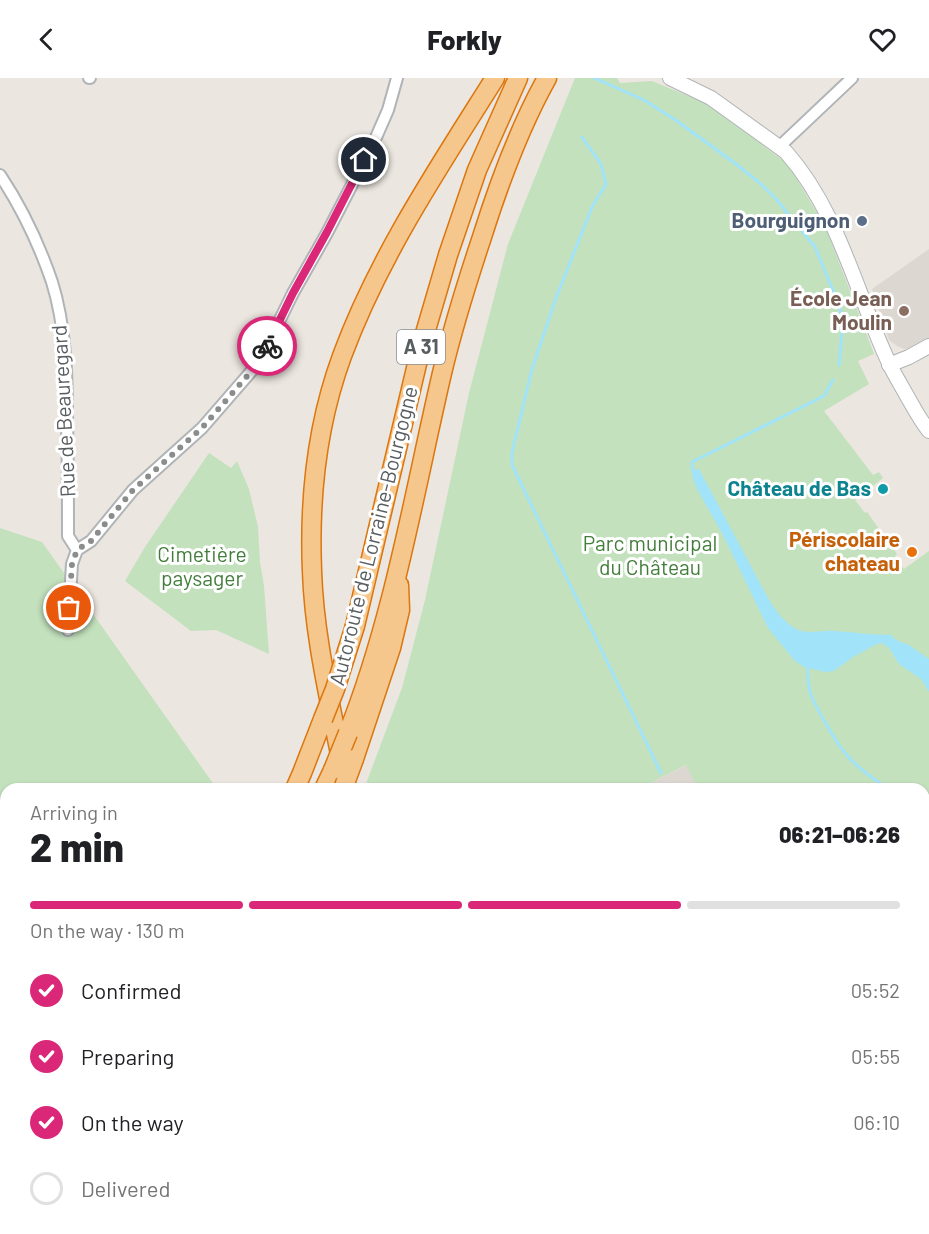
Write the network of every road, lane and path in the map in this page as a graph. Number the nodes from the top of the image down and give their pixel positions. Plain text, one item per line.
1 (397, 78) edge
2 (495, 78) edge
3 (518, 78) edge
4 (670, 78) edge
5 (852, 78) edge
6 (545, 82) edge
7 (779, 147) junction
8 (0, 175) edge
9 (929, 346) edge
10 (889, 364) junction
11 (929, 430) edge
12 (77, 550) junction
13 (398, 571) junction
14 (68, 630) dead end
15 (297, 783) edge
16 (327, 783) edge
17 (344, 783) edge
18 (347, 783) edge

1 - 12 street
2 - 17 highway
3 - 15 highway, Autoroute de Lorraine-Bourgogne / A 31, bridge
4 - 7 street
5 - 7 street
6 - 13 highway, Autoroute de Lorraine-Bourgogne / A 31
7 - 10 street
8 - 12 street, Rue de Beauregard
9 - 10 street
10 - 11 street
12 - 14 street
13 - 16 highway, Autoroute de Lorraine-Bourgogne / A 31, bridge
13 - 18 highway, bridge

